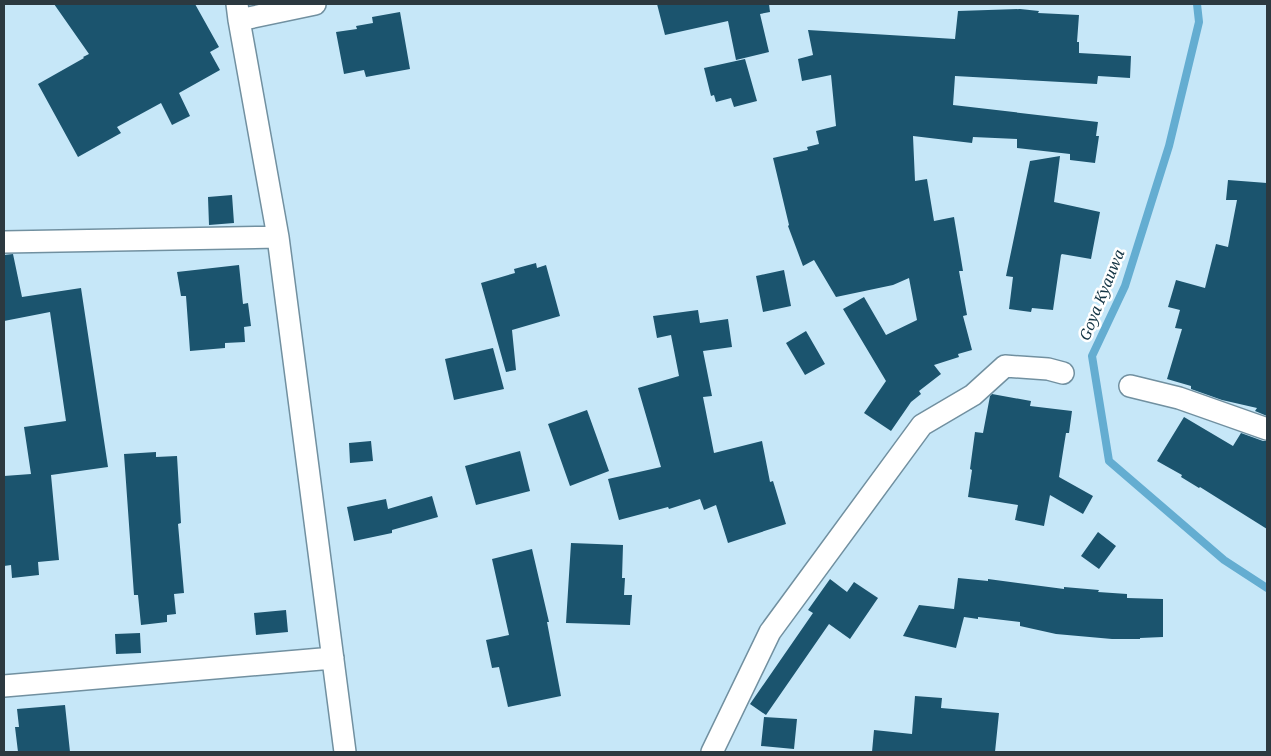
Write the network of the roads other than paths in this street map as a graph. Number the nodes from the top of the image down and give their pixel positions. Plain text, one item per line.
1 (315, 4) edge
2 (238, 12) edge
3 (278, 236) junction
4 (4, 242) edge
5 (1063, 373) dead end
6 (1130, 386) dead end
7 (1267, 430) edge
8 (333, 658) junction
9 (4, 686) edge
10 (345, 752) edge
11 (712, 752) edge

1 - 2 street
2 - 3 street
3 - 4 street
3 - 8 street
5 - 11 street
6 - 7 street
8 - 9 street
8 - 10 street

